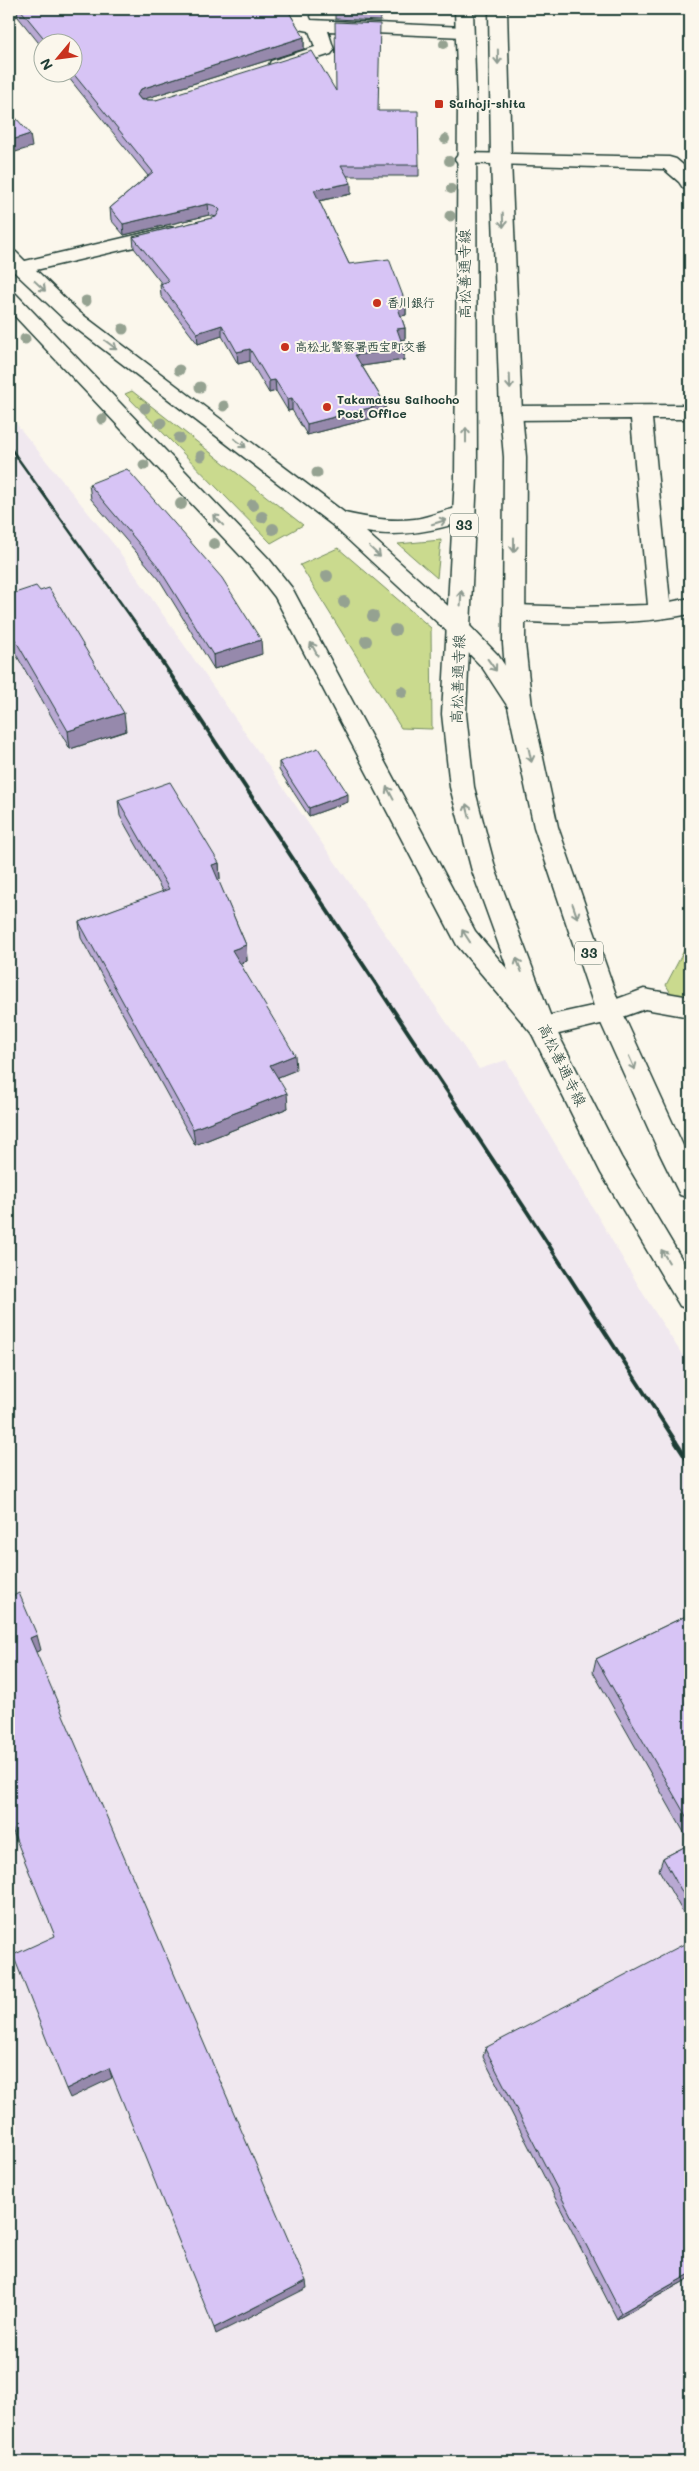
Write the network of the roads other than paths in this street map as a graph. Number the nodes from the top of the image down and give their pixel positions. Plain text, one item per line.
1 (24, 9) edge
2 (297, 9) edge
3 (464, 9) edge
4 (498, 9) edge
5 (9, 12) edge
6 (317, 26) junction
7 (464, 32) junction
8 (260, 70) edge
9 (465, 159) junction
10 (501, 160) junction
11 (690, 184) edge
12 (189, 228) edge
13 (15, 262) edge
14 (9, 298) edge
15 (641, 412) junction
16 (690, 412) edge
17 (511, 413) junction
18 (464, 514) junction
19 (339, 519) junction
20 (690, 606) edge
21 (660, 612) junction
22 (514, 613) junction
23 (459, 629) junction
24 (520, 708) junction
25 (690, 1007) edge
26 (609, 1012) junction
27 (542, 1028) junction
28 (690, 1187) edge
29 (690, 1298) edge

1 - 5 main road
2 - 6 main road
3 - 7 main road, 高松善通寺線 / 33
4 -> 10 main road, 33
6 - 7 main road
6 - 8 main road
7 - 9 main road, 高松善通寺線 / 33
9 - 10 main road
18 -> 9 main road, 高松善通寺線 / 33
10 - 11 main road
10 -> 17 main road, 33
12 - 13 main road
13 -> 19 main road
27 -> 14 main road
15 - 16 main road
15 - 17 main road
15 - 21 main road
17 -> 22 main road, 33
19 -> 18 main road
23 -> 18 main road, 高松善通寺線 / 33
19 -> 23 main road
20 - 21 main road
21 - 22 main road
22 - 24 main road, 33
23 -> 24 main road
27 -> 23 main road, 高松善通寺線 / 33
24 -> 26 main road, 33
25 - 26 main road
26 - 27 main road
26 -> 28 main road, 33
29 -> 27 main road, 高松善通寺線 / 33

